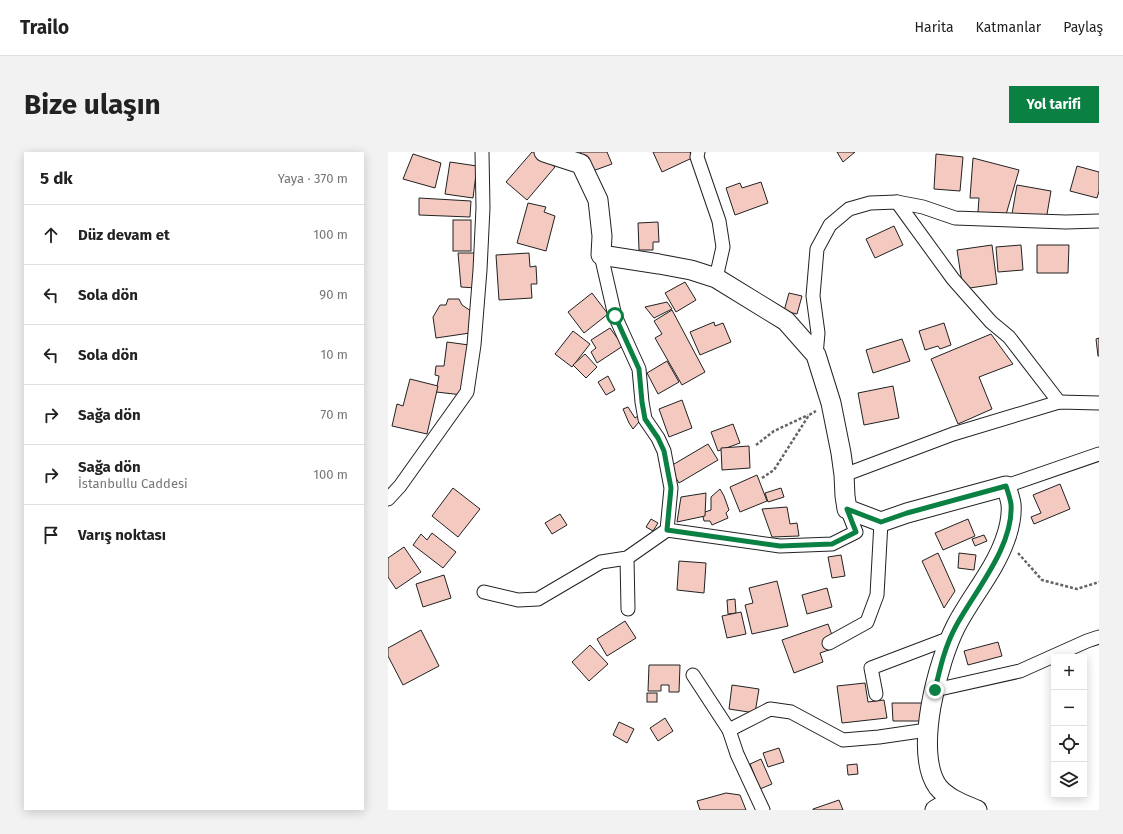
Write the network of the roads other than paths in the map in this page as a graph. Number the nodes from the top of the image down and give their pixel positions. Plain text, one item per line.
1 (482, 152) edge
2 (544, 152) edge
3 (698, 152) edge
4 (897, 202) junction
5 (1099, 221) edge
6 (601, 255) junction
7 (716, 278) junction
8 (816, 355) junction
9 (1059, 402) junction
10 (1099, 403) edge
11 (1099, 454) edge
12 (844, 474) junction
13 (1006, 486) junction
14 (388, 499) edge
15 (847, 509) junction
16 (881, 522) junction
17 (667, 530) junction
18 (627, 558) junction
19 (484, 592) dead end
20 (628, 609) dead end
21 (1099, 637) edge
22 (950, 638) junction
23 (829, 643) dead end
24 (693, 675) dead end
25 (935, 690) junction
26 (876, 694) dead end
27 (729, 730) junction
28 (927, 730) junction
29 (952, 805) edge
30 (763, 810) edge
31 (935, 810) edge
32 (977, 810) edge

1 - 14 street
2 - 6 street
3 - 7 street
4 - 5 street
4 - 8 street
4 - 9 street
6 - 7 street
6 - 17 street
7 - 8 street
8 - 12 street
9 - 10 street
9 - 12 street
11 - 13 street
12 - 15 street
13 - 16 street
13 - 22 street
15 - 16 street
15 - 17 street
16 - 23 street
17 - 18 street
18 - 19 street
18 - 20 street
21 - 25 street
22 - 25 street
22 - 26 street
24 - 27 street
25 - 28 street
27 - 28 street
27 - 30 street
28 - 29 street
29 - 31 street
29 - 32 street

